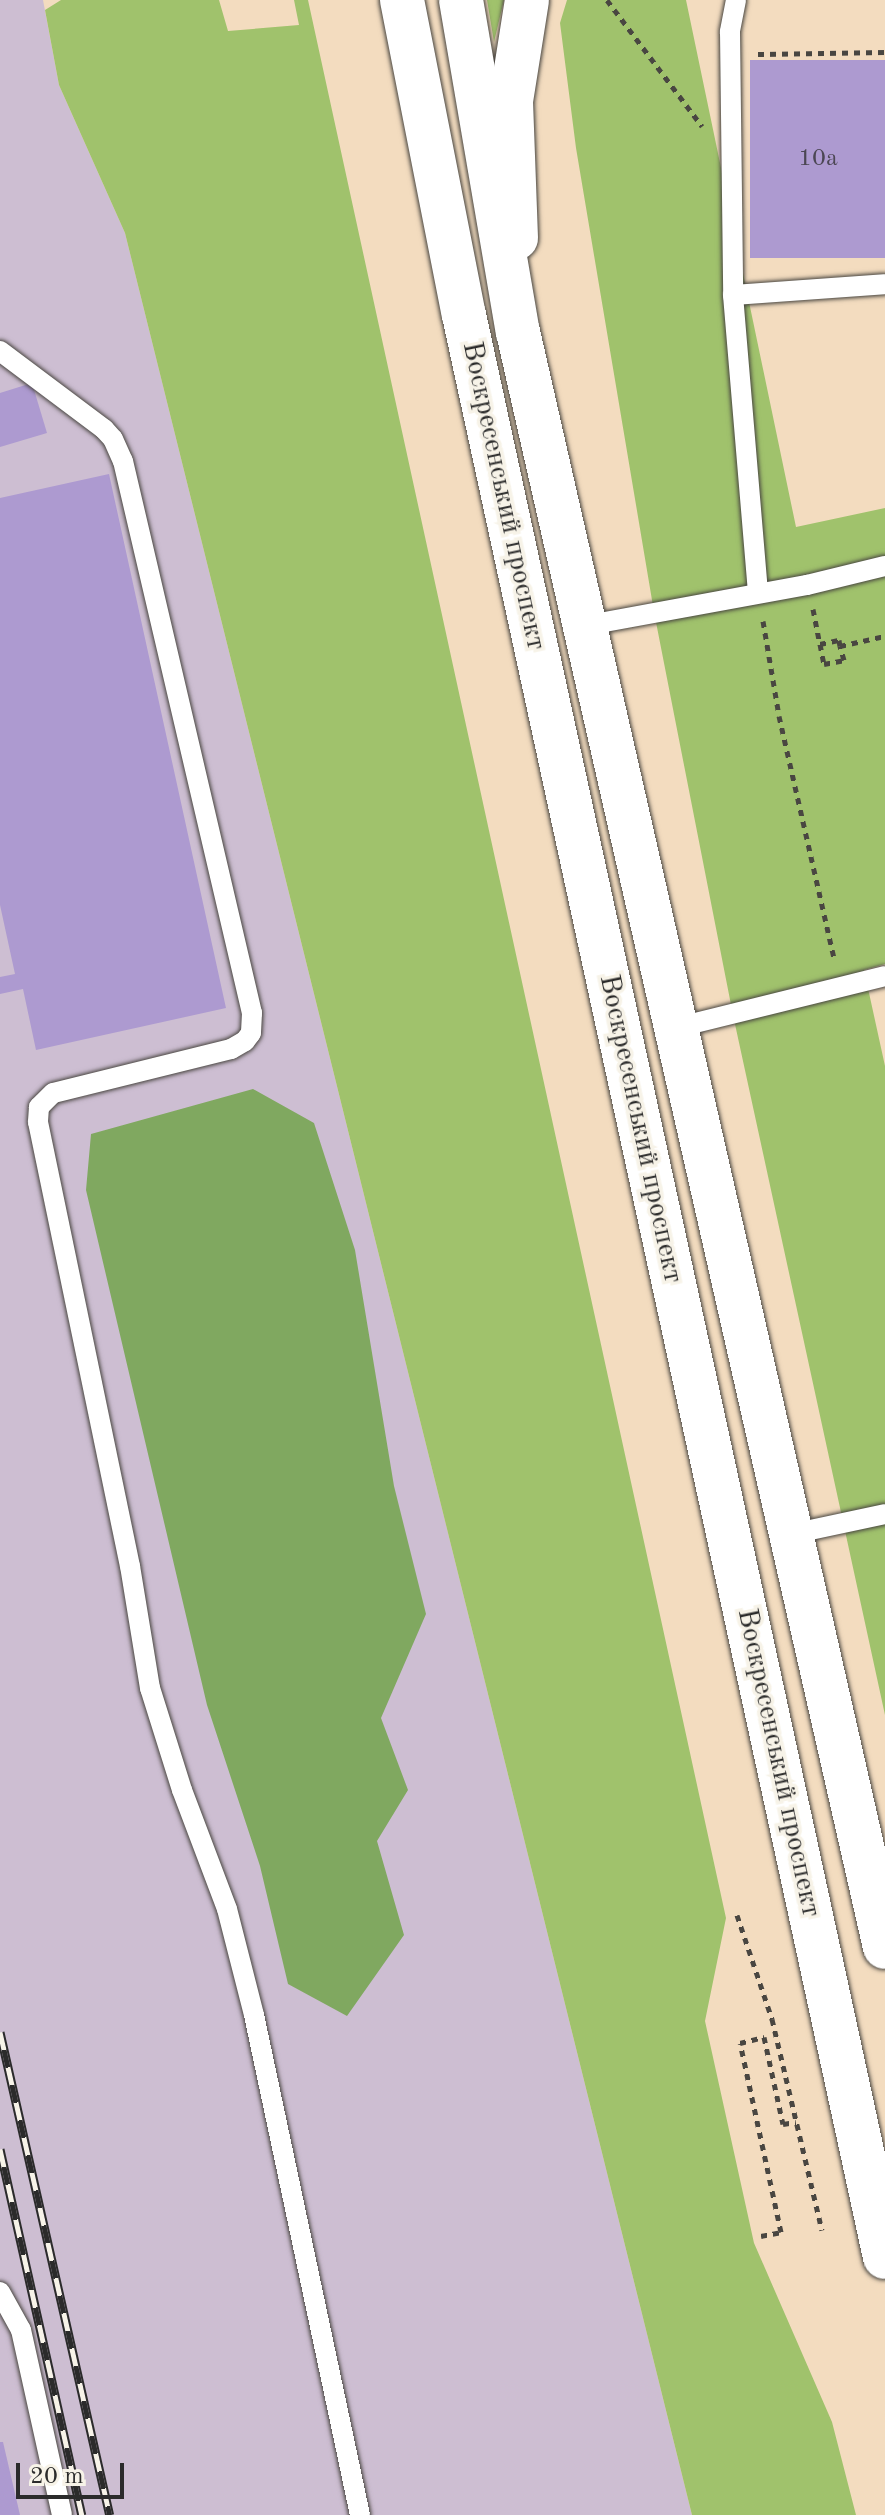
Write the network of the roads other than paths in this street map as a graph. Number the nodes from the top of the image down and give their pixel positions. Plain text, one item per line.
1 (402, 0) edge
2 (461, 0) edge
3 (527, 0) edge
4 (736, 0) edge
5 (885, 284) edge
6 (733, 295) junction
7 (518, 332) junction
8 (0, 351) edge
9 (885, 566) edge
10 (758, 593) junction
11 (583, 626) junction
12 (885, 976) edge
13 (675, 1028) junction
14 (885, 1514) edge
15 (792, 1534) junction
16 (885, 1947) edge
17 (885, 2257) edge
18 (0, 2292) edge
19 (62, 2515) edge
20 (360, 2515) edge

1 - 17 main road, Воскресенський проспект
2 - 7 main road, Воскресенський проспект
3 - 7 main road
4 - 6 lane
5 - 6 lane
6 - 10 lane
7 - 11 main road, Воскресенський проспект
8 - 20 lane
9 - 10 lane
10 - 11 lane
11 - 13 main road, Воскресенський проспект
12 - 13 lane
13 - 15 main road, Воскресенський проспект
14 - 15 lane
15 - 16 main road, Воскресенський проспект
18 - 19 lane

